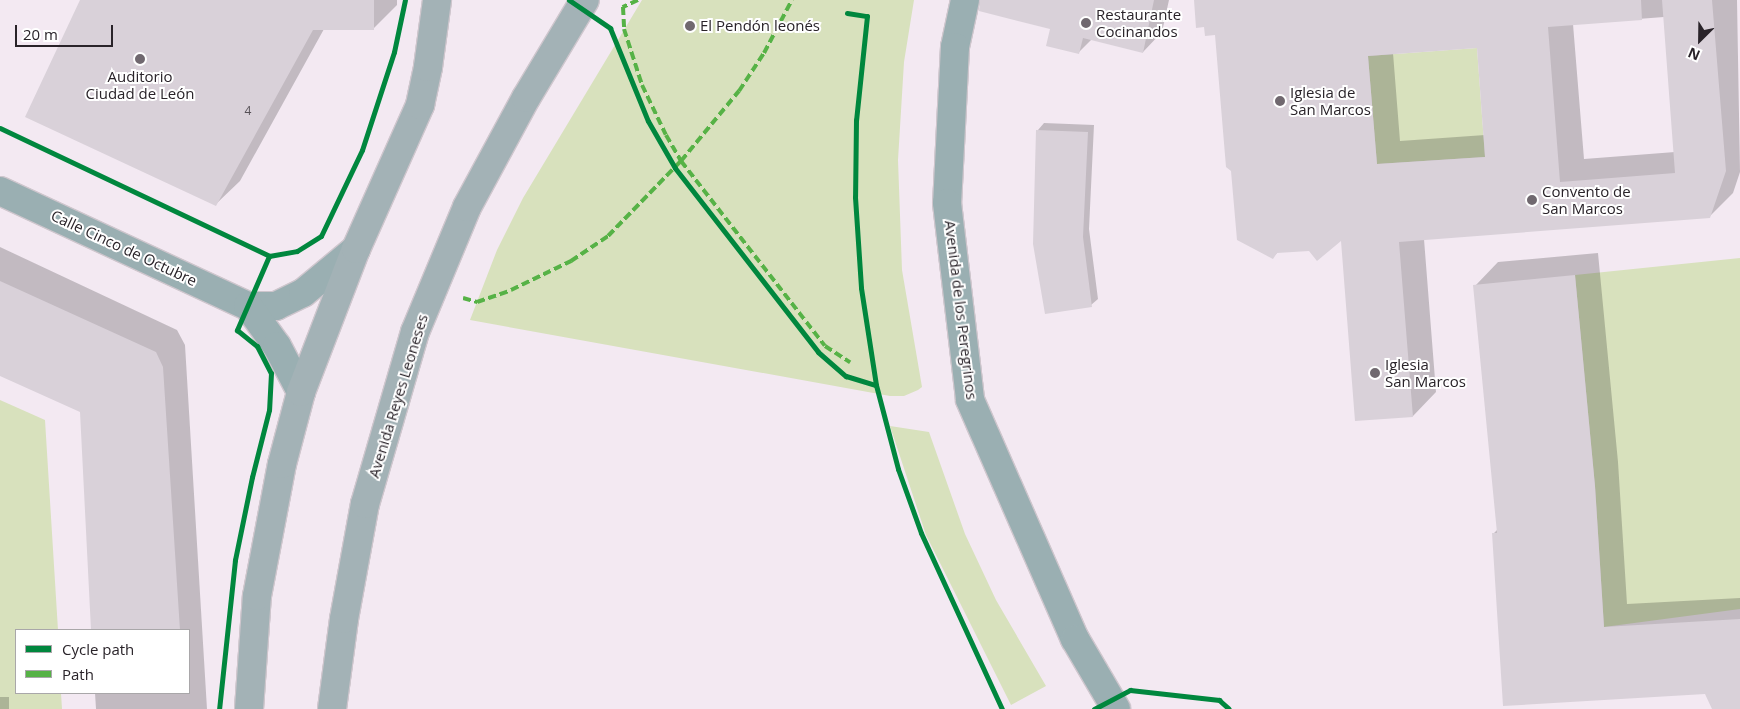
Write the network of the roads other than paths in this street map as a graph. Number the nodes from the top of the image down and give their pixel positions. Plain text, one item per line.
1 (437, 0) edge
2 (585, 0) edge
3 (965, 0) edge
4 (0, 191) edge
5 (356, 250) junction
6 (248, 306) junction
7 (301, 392) junction
8 (249, 709) edge
9 (332, 709) edge
10 (1116, 709) edge

1 - 5 main road
2 - 9 main road, Avenida Reyes Leoneses
3 - 10 street, Avenida de los Peregrinos
4 - 6 street, Calle Cinco de Octubre
5 - 6 street, Calle Cinco de Octubre
5 - 7 main road
6 - 7 street, Calle Cinco de Octubre
7 - 8 main road

